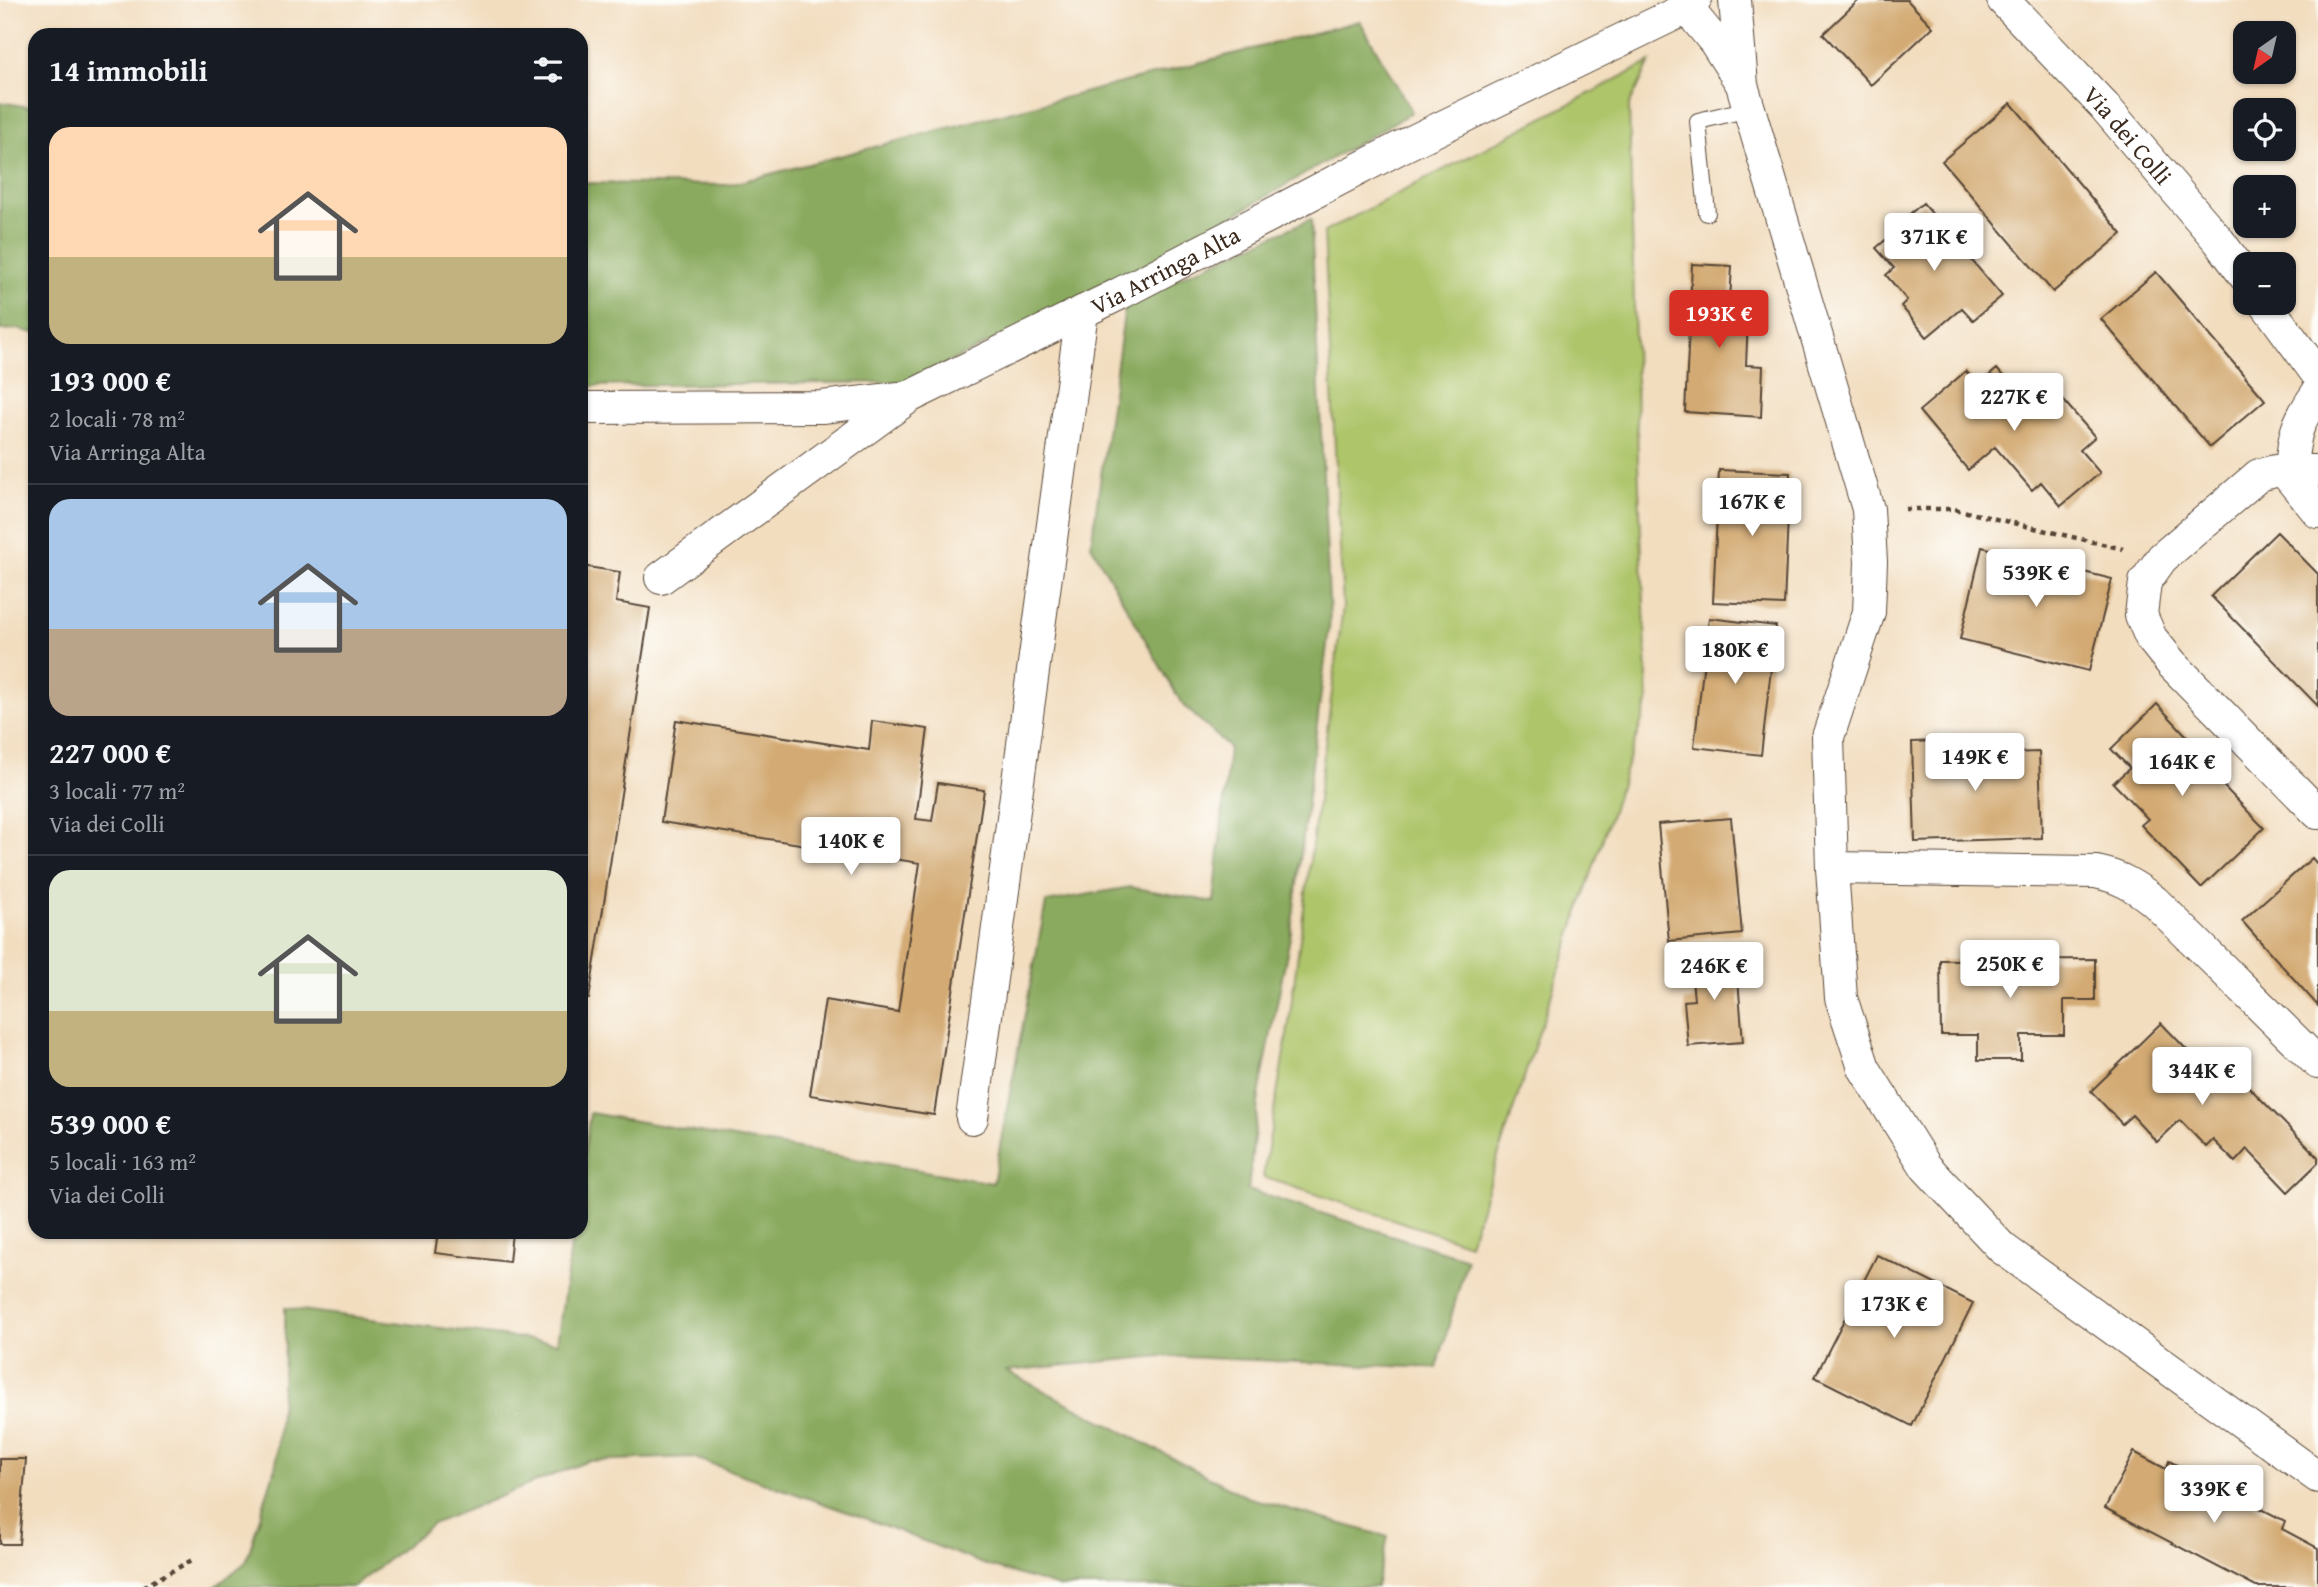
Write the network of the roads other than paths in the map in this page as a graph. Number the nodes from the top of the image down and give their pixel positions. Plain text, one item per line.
1 (1735, 0) edge
2 (2003, 0) edge
3 (1691, 4) edge
4 (1746, 97) junction
5 (1707, 214) dead end
6 (2233, 260) edge
7 (1082, 312) junction
8 (2273, 315) edge
9 (2318, 375) edge
10 (2318, 392) edge
11 (909, 397) junction
12 (588, 408) edge
13 (2308, 470) edge
14 (2318, 511) edge
15 (660, 578) dead end
16 (2318, 813) edge
17 (1832, 868) junction
18 (2318, 1063) edge
19 (972, 1118) dead end
20 (2318, 1477) edge

1 - 4 street
2 - 6 street, Via dei Colli
3 - 4 street
3 - 7 street, Via Arringa Alta
4 - 5 lane
4 - 17 street
7 - 11 street, Via Arringa Alta
7 - 19 street
8 - 9 street
10 - 13 street
11 - 12 street
11 - 15 street, Via Arringa Alta
13 - 14 street
13 - 16 street
17 - 18 street
17 - 20 street

